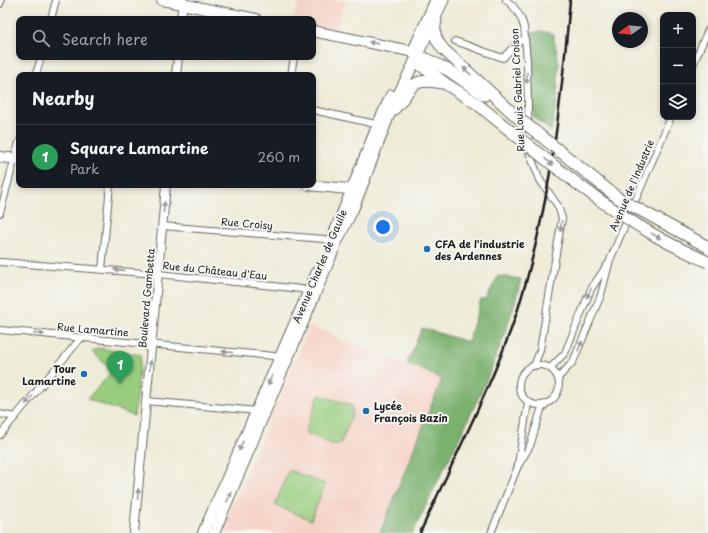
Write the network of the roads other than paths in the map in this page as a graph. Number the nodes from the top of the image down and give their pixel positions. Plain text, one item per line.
1 (1, 0) edge
2 (56, 0) edge
3 (162, 0) edge
4 (435, 0) edge
5 (444, 0) edge
6 (506, 0) edge
7 (183, 2) edge
8 (0, 4) edge
9 (52, 16) edge
10 (181, 16) edge
11 (243, 16) edge
12 (436, 20) junction
13 (708, 30) edge
14 (316, 32) edge
15 (525, 39) junction
16 (455, 41) dead end
17 (415, 56) junction
18 (696, 58) edge
19 (40, 60) edge
20 (178, 60) edge
21 (294, 60) edge
22 (37, 72) edge
23 (176, 72) edge
24 (292, 72) edge
25 (446, 84) junction
26 (316, 111) edge
27 (392, 111) junction
28 (516, 116) junction
29 (670, 120) edge
30 (382, 125) junction
31 (0, 158) edge
32 (16, 159) edge
33 (16, 162) edge
34 (316, 186) edge
35 (110, 188) edge
36 (166, 188) edge
37 (356, 190) junction
38 (0, 213) edge
39 (162, 226) junction
40 (330, 242) junction
41 (708, 247) edge
42 (610, 260) junction
43 (0, 262) edge
44 (708, 262) edge
45 (102, 269) junction
46 (158, 274) junction
47 (308, 292) junction
48 (0, 330) edge
49 (81, 338) junction
50 (151, 344) junction
51 (279, 359) junction
52 (534, 366) junction
53 (550, 368) junction
54 (558, 378) junction
55 (146, 401) junction
56 (528, 403) junction
57 (545, 405) junction
58 (260, 412) junction
59 (0, 414) edge
60 (15, 417) junction
61 (0, 435) edge
62 (518, 466) junction
63 (134, 533) edge
64 (203, 533) edge
65 (214, 533) edge
66 (491, 533) edge

1 - 8 street
2 - 9 street
3 - 7 main road
4 - 17 main road, Avenue Charles de Gaulle
5 - 12 main road, Avenue Charles de Gaulle
6 - 15 street, Rue Louis Gabriel Croison
7 - 10 street
7 - 11 main road
12 - 17 main road, Avenue Charles de Gaulle
28 -> 12 highway
13 - 18 street
17 -> 14 main road
15 - 16 street
15 -> 52 street, Rue Louis Gabriel Croison
17 - 25 highway
17 - 27 main road, Avenue Charles de Gaulle
17 - 28 highway
17 - 30 main road, Avenue Charles de Gaulle
19 - 22 street
20 - 23 street
21 - 24 street
25 - 27 highway
25 -> 44 highway, bridge
26 - 30 street
27 - 30 main road, Avenue Charles de Gaulle
28 - 41 highway, bridge
29 - 42 street, Avenue de l'Industrie
30 - 37 main road, Avenue Charles de Gaulle
31 - 32 main road
33 - 38 street
34 - 37 main road
35 - 45 street
39 -> 36 street, Boulevard Gambetta
37 - 40 main road, Avenue Charles de Gaulle
37 - 58 main road, Avenue Charles de Gaulle
39 - 40 street, Rue Croisy
39 - 46 street, Boulevard Gambetta
40 - 47 main road, Avenue Charles de Gaulle
42 -> 53 street, Avenue de l'Industrie
54 -> 42 street, Avenue de l'Industrie
43 - 45 street, Rue du Château d'Eau
46 -> 45 street, Rue du Château d'Eau
46 - 47 street, Rue du Château d'Eau
46 - 50 street, Boulevard Gambetta
47 - 51 main road, Avenue Charles de Gaulle
48 -> 49 street, Rue Lamartine
49 - 50 street, Rue Lamartine
49 -> 60 street
51 -> 50 street, Rue Lamartine
55 -> 50 street, Boulevard Gambetta
51 -> 58 main road, Avenue Charles de Gaulle
52 - 53 street
52 - 56 street
53 - 54 street
54 - 57 street
55 - 58 street
63 -> 55 street, Boulevard Gambetta
56 - 57 street
56 - 62 street
57 - 62 street
58 -> 64 main road, Avenue Charles de Gaulle
65 -> 58 main road, Avenue Charles de Gaulle
59 - 60 street
60 - 61 street
62 - 66 street

